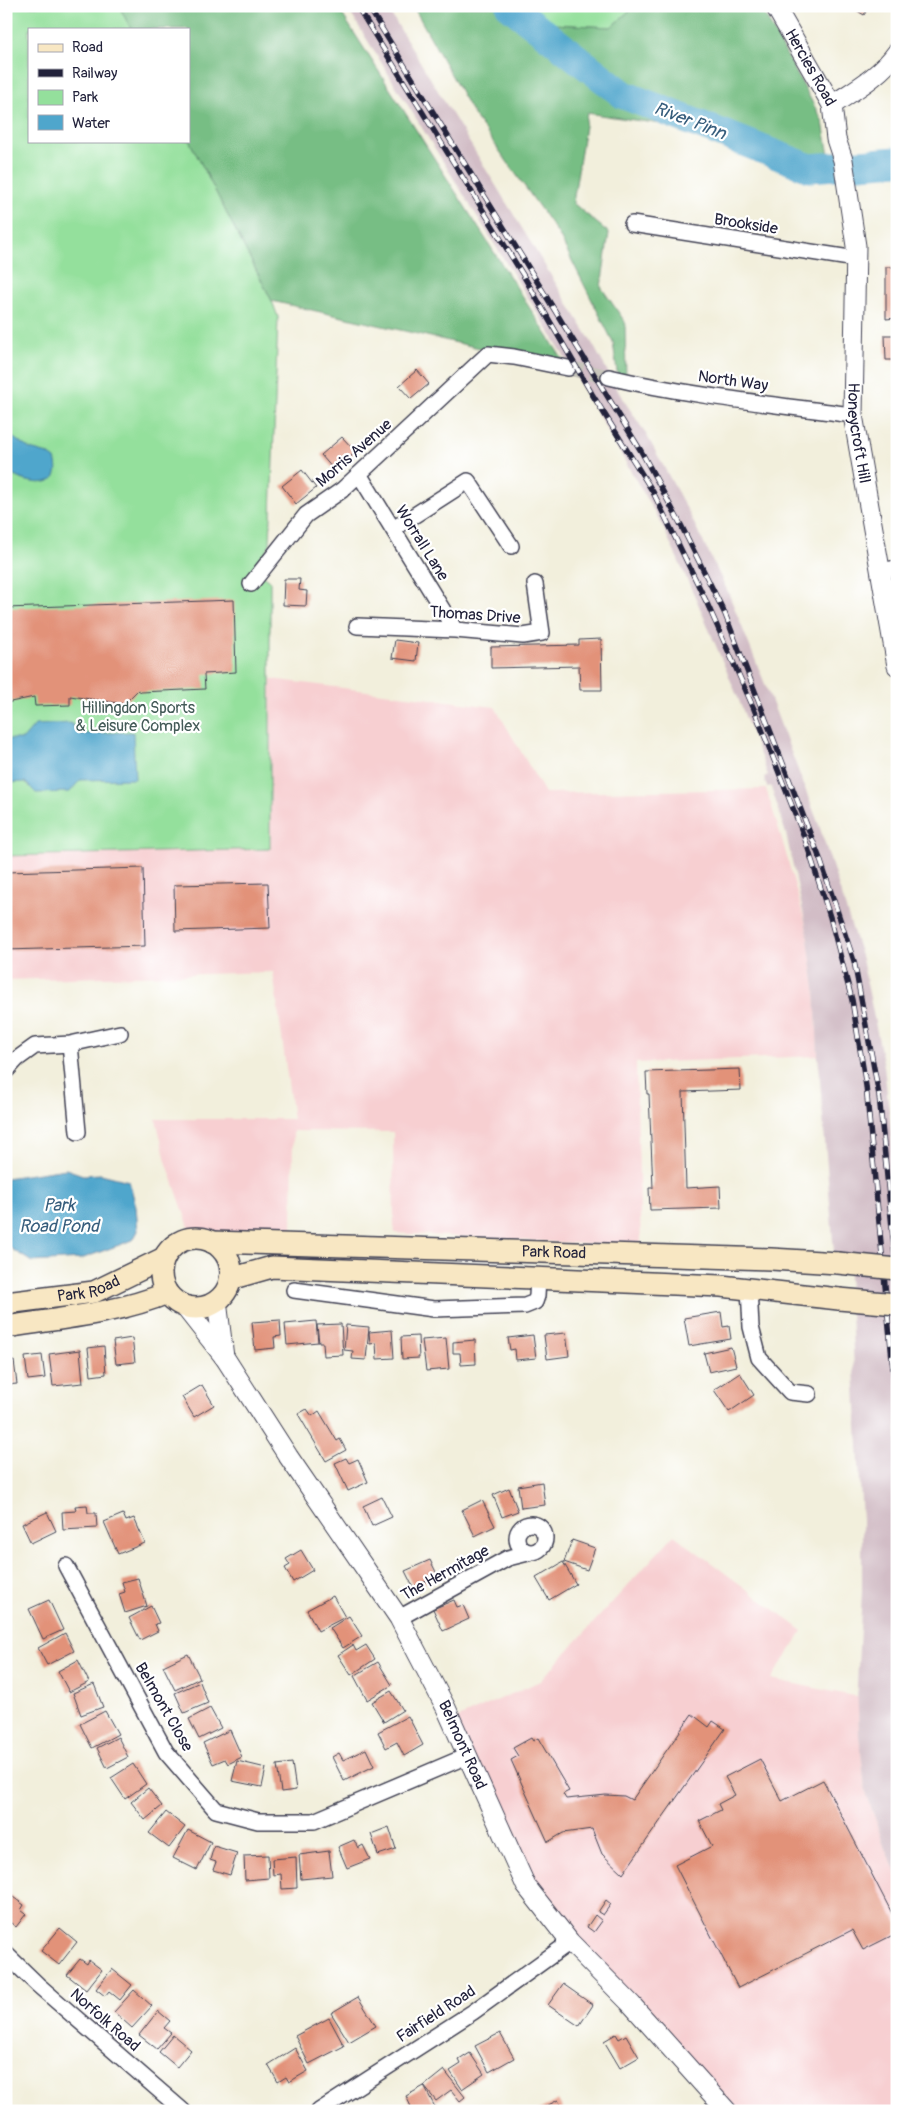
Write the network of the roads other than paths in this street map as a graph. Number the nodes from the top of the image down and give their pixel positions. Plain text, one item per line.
1 (775, 6) edge
2 (897, 52) edge
3 (832, 105) junction
4 (849, 197) joint
5 (632, 224) dead end
6 (856, 259) junction
7 (568, 368) tunnel mouth
8 (609, 377) tunnel mouth
9 (853, 415) junction
10 (359, 474) junction
11 (393, 529) junction
12 (511, 546) dead end
13 (888, 570) edge
14 (251, 584) dead end
15 (535, 584) dead end
16 (357, 626) dead end
17 (455, 630) junction
18 (897, 666) edge
19 (120, 1033) dead end
20 (70, 1044) junction
21 (6, 1071) edge
22 (78, 1132) dead end
23 (212, 1242) junction
24 (164, 1258) junction
25 (897, 1269) edge
26 (538, 1278) junction
27 (230, 1279) junction
28 (749, 1288) junction
29 (294, 1290) dead end
30 (176, 1299) junction
31 (217, 1301) junction
32 (6, 1304) edge
33 (897, 1304) edge
34 (6, 1327) edge
35 (224, 1358) junction
36 (809, 1394) dead end
37 (518, 1534) junction
38 (532, 1552) junction
39 (508, 1558) junction
40 (66, 1566) dead end
41 (399, 1618) junction
42 (467, 1756) junction
43 (570, 1942) junction
44 (6, 1954) edge
45 (183, 2111) edge
46 (319, 2111) edge
47 (726, 2111) edge

1 - 3 street, Hercies Road
2 - 3 street
3 - 4 street, Hercies Road
4 - 6 street, Honeycroft Hill
5 - 6 street, Brookside
6 - 9 street, Honeycroft Hill
7 - 10 street, Morris Avenue
8 - 9 street, North Way
9 - 13 street, Honeycroft Hill
10 - 11 street, Worrall Lane
10 - 14 street, Morris Avenue
11 - 12 street
11 - 17 street, Worrall Lane
13 - 18 street, Honeycroft Hill
15 - 17 street, Thomas Drive
16 - 17 street, Thomas Drive
19 - 20 street
20 - 21 street
20 - 22 street
23 - 24 main road
23 - 25 main road, Park Road, bridge
23 - 27 main road
24 - 30 main road
24 - 32 main road, Park Road
26 - 27 main road, Park Road
26 - 28 main road, Park Road
26 - 29 street
27 - 31 main road
28 - 33 main road, Park Road, bridge
28 - 36 street
30 - 31 main road
30 - 34 main road, Park Road
30 - 35 street, Belmont Road
31 - 35 street
35 - 41 street, Belmont Road
37 - 38 street
37 - 38 street
37 - 39 street
38 - 39 street, The Hermitage
39 - 41 street, The Hermitage
40 - 42 street, Belmont Close
41 - 42 street, Belmont Road
42 - 43 street, Belmont Road
43 - 46 street, Fairfield Road
43 - 47 street, Belmont Road
44 - 45 street, Norfolk Road

